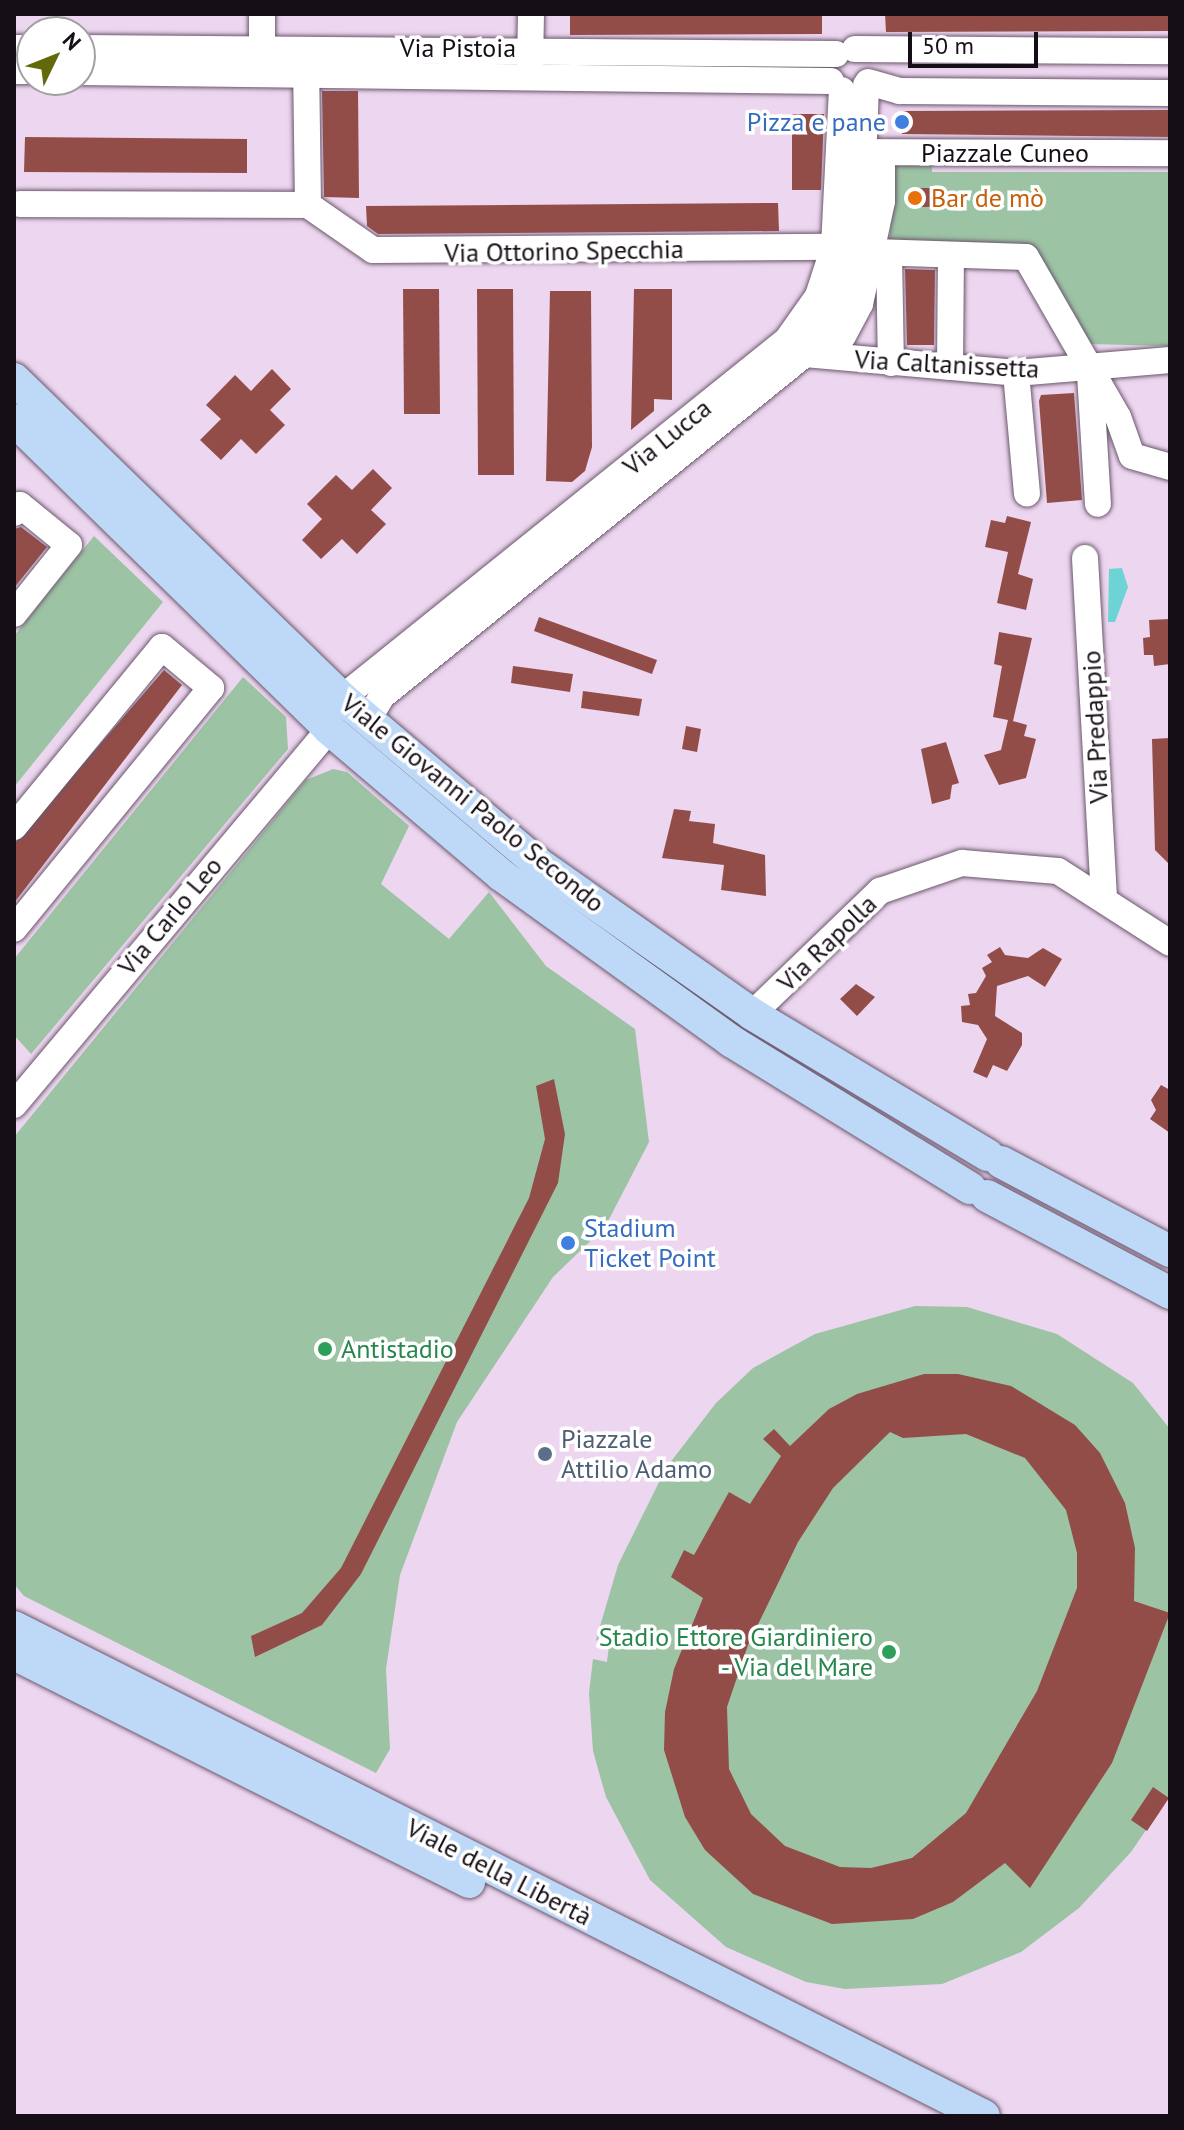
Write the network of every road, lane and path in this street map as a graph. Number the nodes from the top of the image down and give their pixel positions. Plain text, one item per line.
1 (262, 14) edge
2 (531, 14) edge
3 (96, 48) edge
4 (262, 48) junction
5 (531, 49) junction
6 (845, 51) junction
7 (1170, 51) edge
8 (306, 61) junction
9 (96, 71) edge
10 (530, 76) junction
11 (852, 84) junction
12 (1170, 93) edge
13 (861, 153) junction
14 (1170, 153) edge
15 (20, 204) dead end
16 (308, 205) junction
17 (834, 247) junction
18 (882, 253) junction
19 (951, 256) junction
20 (796, 347) junction
21 (1170, 360) edge
22 (891, 363) junction
23 (1089, 366) junction
24 (950, 367) junction
25 (1016, 373) junction
26 (14, 379) edge
27 (14, 420) edge
28 (1170, 467) edge
29 (1027, 494) dead end
30 (1098, 504) dead end
31 (14, 513) edge
32 (1085, 558) dead end
33 (14, 614) edge
34 (342, 698) junction
35 (367, 721) junction
36 (329, 729) junction
37 (14, 827) edge
38 (1104, 896) junction
39 (14, 929) edge
40 (1170, 943) edge
41 (752, 1014) junction
42 (731, 1041) junction
43 (17, 1095) edge
44 (994, 1159) junction
45 (978, 1192) junction
46 (1170, 1251) edge
47 (1170, 1293) edge
48 (14, 1627) edge
49 (14, 1654) edge
50 (937, 2116) edge
51 (984, 2116) edge

1 - 4 street
2 - 5 street
3 - 4 street, Via Pistoia
4 - 8 street, Via Pistoia
5 - 6 street, Via Pistoia
5 - 8 street, Via Pistoia
5 - 10 street
6 - 7 street, Via Pistoia
6 - 11 street, Via Lucca
6 - 11 street
8 - 9 street, Via Pistoia
8 - 10 street, Via Pistoia
8 - 16 street
10 - 11 street, Via Pistoia
11 - 12 street, Via Pistoia
11 - 13 street, Via Lucca
13 - 14 street, Piazzale Cuneo
13 - 17 street, Via Lucca
13 - 18 street, Via Lucca
13 - 20 street, Via Lucca
15 - 16 street
16 - 17 street, Via Ottorino Specchia
17 - 20 street, Via Lucca
18 - 19 street
18 - 20 street, Via Lucca
18 - 22 street, Via Lucca
19 - 23 street
19 - 24 street
20 - 22 street, Via Caltanissetta
20 - 34 street, Via Lucca
20 - 35 street, Via Lucca
21 - 23 street
22 - 24 street, Via Caltanissetta
23 - 25 street, Via Caltanissetta
23 - 28 street
23 - 30 street
24 - 25 street, Via Caltanissetta
25 - 29 street
26 - 34 main road, Viale Giovanni Paolo Secondo
27 - 36 main road, Viale Giovanni Paolo Secondo
31 - 33 street
32 - 38 street, Via Predappio
34 - 35 main road, Viale Giovanni Paolo Secondo
35 - 41 main road, Viale Giovanni Paolo Secondo
36 - 42 main road, Viale Giovanni Paolo Secondo
36 - 43 street, Via Carlo Leo
37 - 39 street
38 - 40 street, Via Rapolla
38 - 41 street, Via Rapolla
41 - 42 main road
41 - 44 main road, Viale Giovanni Paolo Secondo
42 - 45 main road, Viale Giovanni Paolo Secondo
44 - 45 main road
44 - 46 main road, Viale Giovanni Paolo Secondo
45 - 47 main road, Viale Giovanni Paolo Secondo
48 - 51 main road, Viale della Libertà
49 - 50 main road, Viale della Libertà

